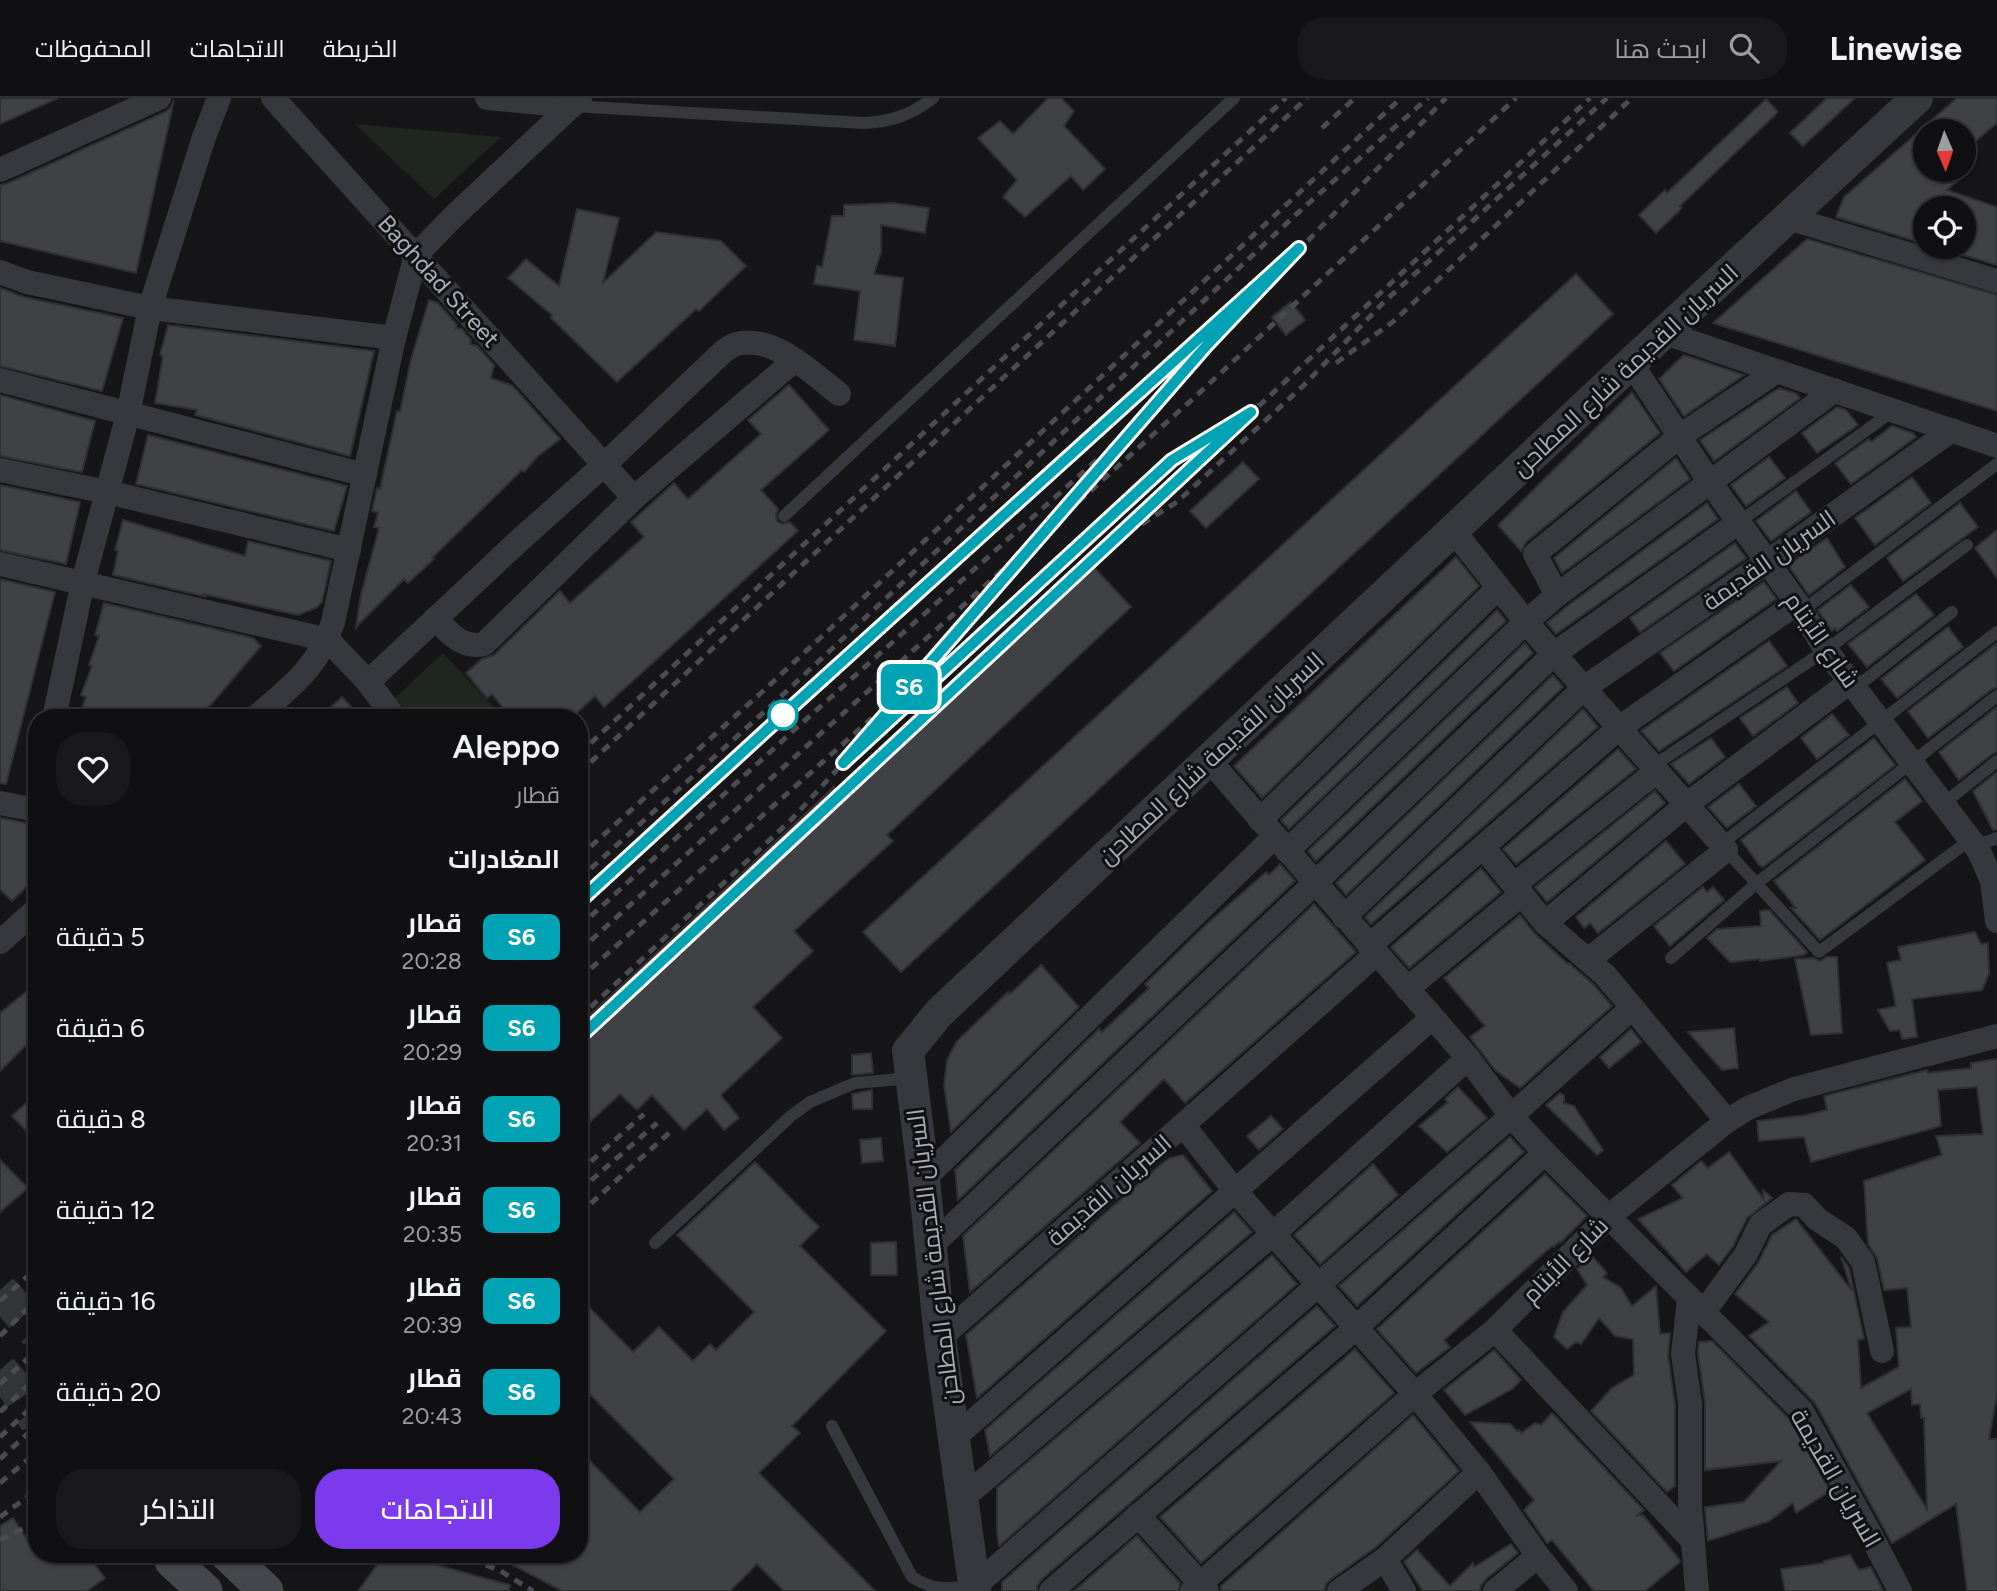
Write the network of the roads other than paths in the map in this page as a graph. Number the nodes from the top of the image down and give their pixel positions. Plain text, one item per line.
1 (159, 98) edge
2 (219, 98) edge
3 (273, 98) edge
4 (487, 98) edge
5 (933, 98) edge
6 (1234, 98) edge
7 (1917, 98) edge
8 (576, 102) edge
9 (0, 170) edge
10 (1787, 218) junction
11 (416, 256) junction
12 (0, 272) edge
13 (1997, 281) edge
14 (150, 308) junction
15 (1665, 333) junction
16 (394, 338) junction
17 (795, 360) junction
18 (1631, 363) junction
19 (1777, 371) junction
20 (0, 380) edge
21 (1835, 390) junction
22 (839, 394) dead end
23 (1894, 411) junction
24 (128, 414) junction
25 (1952, 430) junction
26 (1680, 436) junction
27 (1997, 446) edge
28 (605, 464) junction
29 (1997, 464) edge
30 (0, 470) edge
31 (365, 475) junction
32 (1710, 481) junction
33 (107, 492) junction
34 (634, 498) junction
35 (784, 516) dead end
36 (1739, 522) junction
37 (1453, 530) junction
38 (1967, 545) dead end
39 (349, 550) junction
40 (1768, 562) junction
41 (0, 564) edge
42 (83, 582) junction
43 (1498, 587) junction
44 (1557, 596) junction
45 (1800, 607) junction
46 (1952, 612) dead end
47 (435, 619) junction
48 (1526, 622) junction
49 (1997, 632) edge
50 (328, 640) junction
51 (1826, 650) junction
52 (1554, 654) junction
53 (368, 682) junction
54 (1853, 685) junction
55 (1584, 688) junction
56 (1997, 696) edge
57 (56, 709) edge
58 (266, 709) edge
59 (388, 709) edge
60 (1880, 721) junction
61 (1619, 728) junction
62 (1209, 761) junction
63 (1911, 761) junction
64 (1997, 761) edge
65 (1655, 769) junction
66 (0, 803) edge
67 (1686, 804) junction
68 (1943, 804) junction
69 (28, 805) edge
70 (1274, 836) junction
71 (1981, 841) edge
72 (1721, 844) junction
73 (1483, 846) junction
74 (1317, 882) junction
75 (1756, 883) junction
76 (1518, 890) junction
77 (28, 917) edge
78 (1344, 917) junction
79 (1997, 921) edge
80 (1545, 923) junction
81 (0, 942) edge
82 (1373, 950) junction
83 (1671, 958) dead end
84 (1588, 960) junction
85 (1407, 989) junction
86 (1632, 1008) junction
87 (1432, 1018) junction
88 (1997, 1036) edge
89 (1468, 1058) junction
90 (912, 1078) junction
91 (1511, 1116) junction
92 (1727, 1121) junction
93 (1183, 1125) junction
94 (1545, 1153) junction
95 (924, 1180) junction
96 (1236, 1192) junction
97 (1608, 1217) junction
98 (1273, 1234) junction
99 (655, 1243) dead end
100 (931, 1246) junction
101 (1318, 1286) junction
102 (1696, 1306) junction
103 (1357, 1327) junction
104 (1496, 1330) junction
105 (940, 1338) junction
106 (1882, 1352) dead end
107 (1415, 1394) junction
108 (832, 1426) dead end
109 (954, 1438) junction
110 (1479, 1472) junction
111 (963, 1498) junction
112 (1138, 1515) junction
113 (1693, 1541) junction
114 (1538, 1556) junction
115 (1385, 1559) junction
116 (174, 1563) edge
117 (236, 1563) edge
118 (975, 1588) edge
119 (1200, 1589) edge
120 (205, 1591) edge
121 (266, 1591) edge
122 (1051, 1591) edge
123 (1339, 1591) edge
124 (1404, 1591) edge
125 (1494, 1591) edge
126 (1566, 1591) edge
127 (1696, 1591) edge
128 (1899, 1591) edge

1 - 9 street
2 - 14 street
3 - 11 street, Baghdad Street
4 - 8 street
5 - 8 lane
6 - 35 lane
7 - 10 street, السريان القديمة شارع المطاحن
8 - 11 street
10 - 13 street
10 - 15 street, السريان القديمة شارع المطاحن
11 - 16 street
11 - 28 street, Baghdad Street
12 - 14 street
14 - 16 street
14 - 24 street
15 - 18 street, السريان القديمة شارع المطاحن
15 - 19 street
16 - 31 street
17 - 22 street
17 - 28 street
17 - 34 street
18 - 26 street, شارع الأيتام
18 - 37 street, السريان القديمة شارع المطاحن
19 - 21 street
19 - 26 street
20 - 24 street
21 - 23 street
21 - 32 street
23 - 25 street
23 - 36 lane
24 - 31 street
24 - 33 street
25 - 27 street
25 - 40 street, السريان القديمة
26 - 32 street, شارع الأيتام
26 - 44 street
28 - 34 street, Baghdad Street
28 - 47 street
29 - 45 lane
30 - 33 street
31 - 39 street
32 - 36 street, شارع الأيتام
32 - 44 street
33 - 39 street
33 - 42 street
34 - 47 street
36 - 40 street, شارع الأيتام
36 - 52 street, السريان القديمة
37 - 43 street
37 - 62 street, السريان القديمة شارع المطاحن
38 - 51 lane
39 - 50 street
40 - 45 street, شارع الأيتام
40 - 55 street, السريان القديمة
41 - 42 street
42 - 50 street
42 - 57 street
43 - 48 street
43 - 70 street
44 - 48 street
45 - 51 street, شارع الأيتام
45 - 61 street, السريان القديمة
46 - 54 lane
47 - 53 street
48 - 52 street
48 - 70 street
49 - 60 lane
50 - 53 street
50 - 58 street
51 - 54 street, شارع الأيتام
51 - 65 lane
52 - 55 street
52 - 74 street, السريان القديمة
53 - 59 street
54 - 60 street, شارع الأيتام
54 - 67 street
55 - 61 street
55 - 78 street, السريان القديمة
56 - 63 lane
60 - 63 street, شارع الأيتام
60 - 72 lane
61 - 65 street
61 - 73 street, السريان القديمة
62 - 70 street, السريان القديمة
62 - 90 street, السريان القديمة شارع المطاحن
63 - 68 street, شارع الأيتام
63 - 75 lane
64 - 68 lane
65 - 67 street
65 - 76 street
66 - 69 street
67 - 72 street
67 - 80 street
68 - 71 street, شارع الأيتام
70 - 74 street, السريان القديمة
70 - 95 street
71 - 75 lane
71 - 79 street, شارع الأيتام
72 - 75 lane
72 - 84 street
73 - 76 street
73 - 82 street, السريان القديمة
74 - 78 street, السريان القديمة
74 - 100 street
75 - 83 lane
76 - 80 street
76 - 85 street
77 - 81 street
78 - 82 street, السريان القديمة
80 - 84 street
82 - 85 street, السريان القديمة
82 - 93 street
84 - 86 street
85 - 87 street, السريان القديمة
86 - 91 street
86 - 92 street
87 - 89 street, السريان القديمة
87 - 96 street
88 - 92 street, شارع الأيتام
89 - 91 street, السريان القديمة
89 - 98 street
90 - 95 street, السريان القديمة شارع المطاحن
90 - 99 lane
91 - 94 street, السريان القديمة
91 - 101 street
92 - 97 street, شارع الأيتام
93 - 96 street, السريان القديمة
93 - 105 street, السريان القديمة
94 - 97 street, السريان القديمة
94 - 103 street
95 - 100 street, السريان القديمة شارع المطاحن
96 - 98 street, السريان القديمة
96 - 109 street
97 - 102 street, السريان القديمة
97 - 104 street, شارع الأيتام
98 - 101 street, السريان القديمة
98 - 111 street
100 - 105 street, السريان القديمة شارع المطاحن
101 - 103 street, السريان القديمة
101 - 118 street
102 - 106 street
102 - 113 street
102 - 128 street, السريان القديمة
103 - 107 street, السريان القديمة
103 - 112 street
104 - 107 street, شارع الأيتام
104 - 113 street
105 - 109 street, السريان القديمة شارع المطاحن
107 - 110 street, السريان القديمة
107 - 119 street, شارع الأيتام
108 - 118 lane
109 - 111 street, السريان القديمة شارع المطاحن
110 - 114 street, السريان القديمة
110 - 115 street
111 - 118 street, السريان القديمة شارع المطاحن
112 - 119 street
112 - 122 street
113 - 127 street
114 - 125 street
114 - 126 street, السريان القديمة
115 - 123 street
115 - 124 street
116 - 120 main road
117 - 121 main road

